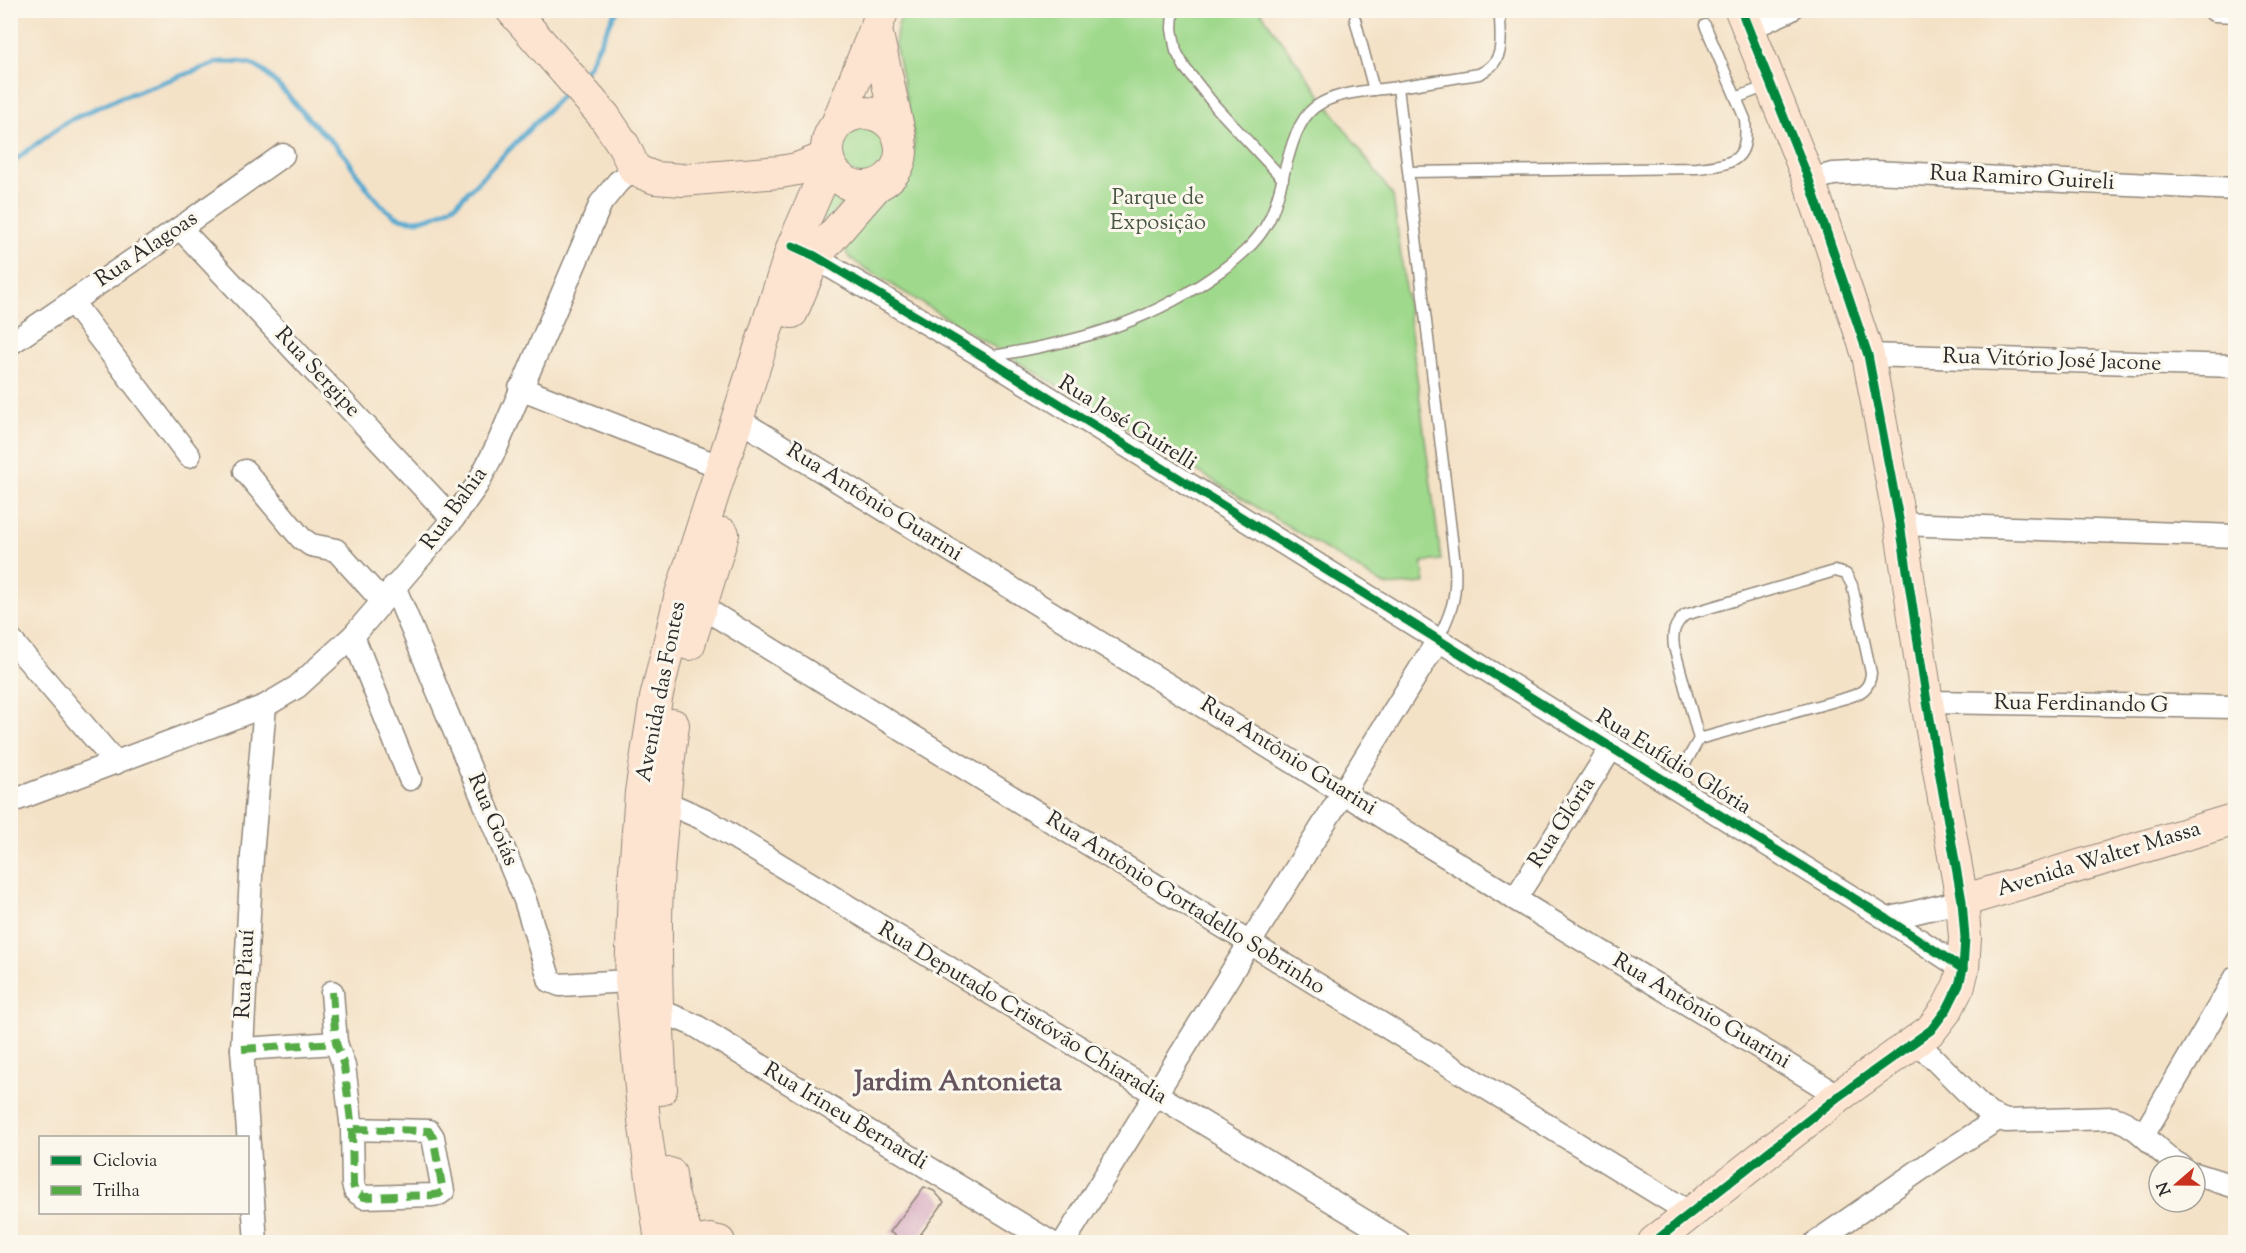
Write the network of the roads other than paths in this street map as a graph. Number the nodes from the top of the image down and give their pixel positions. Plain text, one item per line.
1 (1173, 10) edge
2 (1790, 10) edge
3 (2215, 10) edge
4 (2235, 11) edge
5 (1500, 14) dead end
6 (883, 16) edge
7 (520, 20) edge
8 (1354, 20) dead end
9 (1744, 20) edge
10 (1705, 25) dead end
11 (1770, 84) junction
12 (1398, 87) junction
13 (1374, 90) junction
14 (1736, 98) junction
15 (837, 124) junction
16 (900, 140) junction
17 (283, 155) dead end
18 (828, 161) junction
19 (635, 170) junction
20 (1409, 172) junction
21 (1283, 179) junction
22 (1809, 180) junction
23 (877, 185) junction
24 (2235, 189) edge
25 (180, 228) junction
26 (804, 251) junction
27 (72, 302) junction
28 (10, 344) edge
29 (1868, 355) junction
30 (984, 357) junction
31 (2235, 366) edge
32 (520, 388) junction
33 (745, 424) junction
34 (189, 456) dead end
35 (721, 467) junction
36 (245, 471) dead end
37 (453, 519) junction
38 (1900, 524) junction
39 (2235, 536) edge
40 (388, 594) junction
41 (691, 601) junction
42 (353, 636) junction
43 (10, 639) edge
44 (1438, 640) junction
45 (1927, 702) junction
46 (265, 706) junction
47 (2235, 707) edge
48 (1699, 739) junction
49 (1612, 747) junction
50 (117, 763) junction
51 (410, 779) dead end
52 (1673, 785) junction
53 (1343, 792) junction
54 (652, 796) junction
55 (10, 802) edge
56 (2235, 819) edge
57 (1515, 899) junction
58 (1962, 901) junction
59 (1887, 919) junction
60 (1249, 944) junction
61 (1963, 969) junction
62 (2235, 977) edge
63 (643, 980) junction
64 (332, 992) dead end
65 (645, 1013) junction
66 (1916, 1041) junction
67 (336, 1042) junction
68 (242, 1049) junction
69 (1155, 1096) junction
70 (1839, 1096) junction
71 (1998, 1119) junction
72 (352, 1129) junction
73 (2144, 1134) junction
74 (248, 1136) edge
75 (249, 1146) edge
76 (2163, 1154) edge
77 (2207, 1178) edge
78 (2235, 1187) edge
79 (1690, 1213) junction
80 (256, 1242) edge
81 (661, 1242) edge
82 (673, 1242) edge
83 (689, 1242) edge
84 (696, 1242) edge
85 (719, 1242) edge
86 (1050, 1242) edge
87 (1064, 1242) edge
88 (1399, 1242) edge
89 (1653, 1242) edge
90 (1816, 1242) edge

1 - 21 lane
2 - 9 street
3 - 4 street
5 - 12 lane
6 - 15 main road, Avenida das Fontes
6 - 16 main road, Avenida das Fontes
7 - 19 main road
8 - 13 lane
9 - 11 main road
10 - 14 lane
11 - 14 lane
11 - 22 main road
12 - 13 lane
12 - 20 lane
13 - 21 lane
14 - 20 lane
15 - 16 main road
15 - 18 main road, Avenida das Fontes
16 - 23 main road, Avenida das Fontes
17 - 25 street, Rua Alagoas
18 - 19 main road
18 - 23 main road
18 - 26 main road, Avenida das Fontes
19 - 32 street, Rua Bahia
20 - 44 lane
21 - 30 lane
22 - 24 street, Rua Ramiro Guireli
22 - 29 main road
23 - 26 main road, Avenida das Fontes
25 - 27 street, Rua Alagoas
25 - 37 street, Rua Sergipe
26 - 30 street, Rua José Guirelli
26 - 33 main road, Avenida das Fontes
27 - 28 street, Rua Alagoas
27 - 34 street
29 - 31 street, Rua Vitório José Jacone
29 - 38 main road
30 - 44 street, Rua José Guirelli
32 - 35 street
32 - 37 street, Rua Bahia
33 - 35 main road, Avenida das Fontes
33 - 41 main road, Avenida das Fontes
33 - 53 street, Rua Antônio Guarini
35 - 41 main road, Avenida das Fontes
36 - 40 street
37 - 40 street, Rua Bahia
38 - 39 street
38 - 45 main road
40 - 42 street, Rua Bahia
40 - 63 street, Rua Goiás
41 - 54 main road, Avenida das Fontes
41 - 60 street, Rua Antônio Gortadello Sobrinho
42 - 46 street, Rua Bahia
42 - 51 street
43 - 50 street
44 - 49 street, Rua Eufídio Glória
44 - 53 street
45 - 47 street, Rua Ferdinando G
45 - 58 main road
46 - 50 street, Rua Bahia
46 - 68 street, Rua Piauí
48 - 48 lane
48 - 52 lane
49 - 52 street, Rua Eufídio Glória
49 - 57 street, Rua Glória
50 - 55 street, Rua Bahia
52 - 59 street, Rua Eufídio Glória
53 - 57 street, Rua Antônio Guarini
53 - 60 street
54 - 63 main road, Avenida das Fontes
54 - 69 street, Rua Deputado Cristóvão Chiaradia
56 - 58 main road, Avenida Walter Massa
57 - 70 street, Rua Antônio Guarini
58 - 59 street
58 - 61 main road
59 - 61 street, Rua Eufídio Glória
60 - 69 street
60 - 79 street, Rua Antônio Gortadello Sobrinho
61 - 66 main road
62 - 73 street
63 - 65 main road, Avenida das Fontes
64 - 67 street
65 - 81 main road, Avenida das Fontes
65 - 83 main road, Avenida das Fontes
65 - 86 street, Rua Irineu Bernardi
66 - 70 main road
66 - 71 street
67 - 68 street
67 - 72 street
68 - 74 street, Rua Piauí
69 - 87 street
69 - 88 street, Rua Deputado Cristóvão Chiaradia
70 - 79 main road
71 - 73 street
71 - 90 street
72 - 72 street
73 - 76 street
75 - 80 street, Rua Piauí
77 - 78 street
79 - 89 main road
82 - 83 main road
84 - 85 main road

